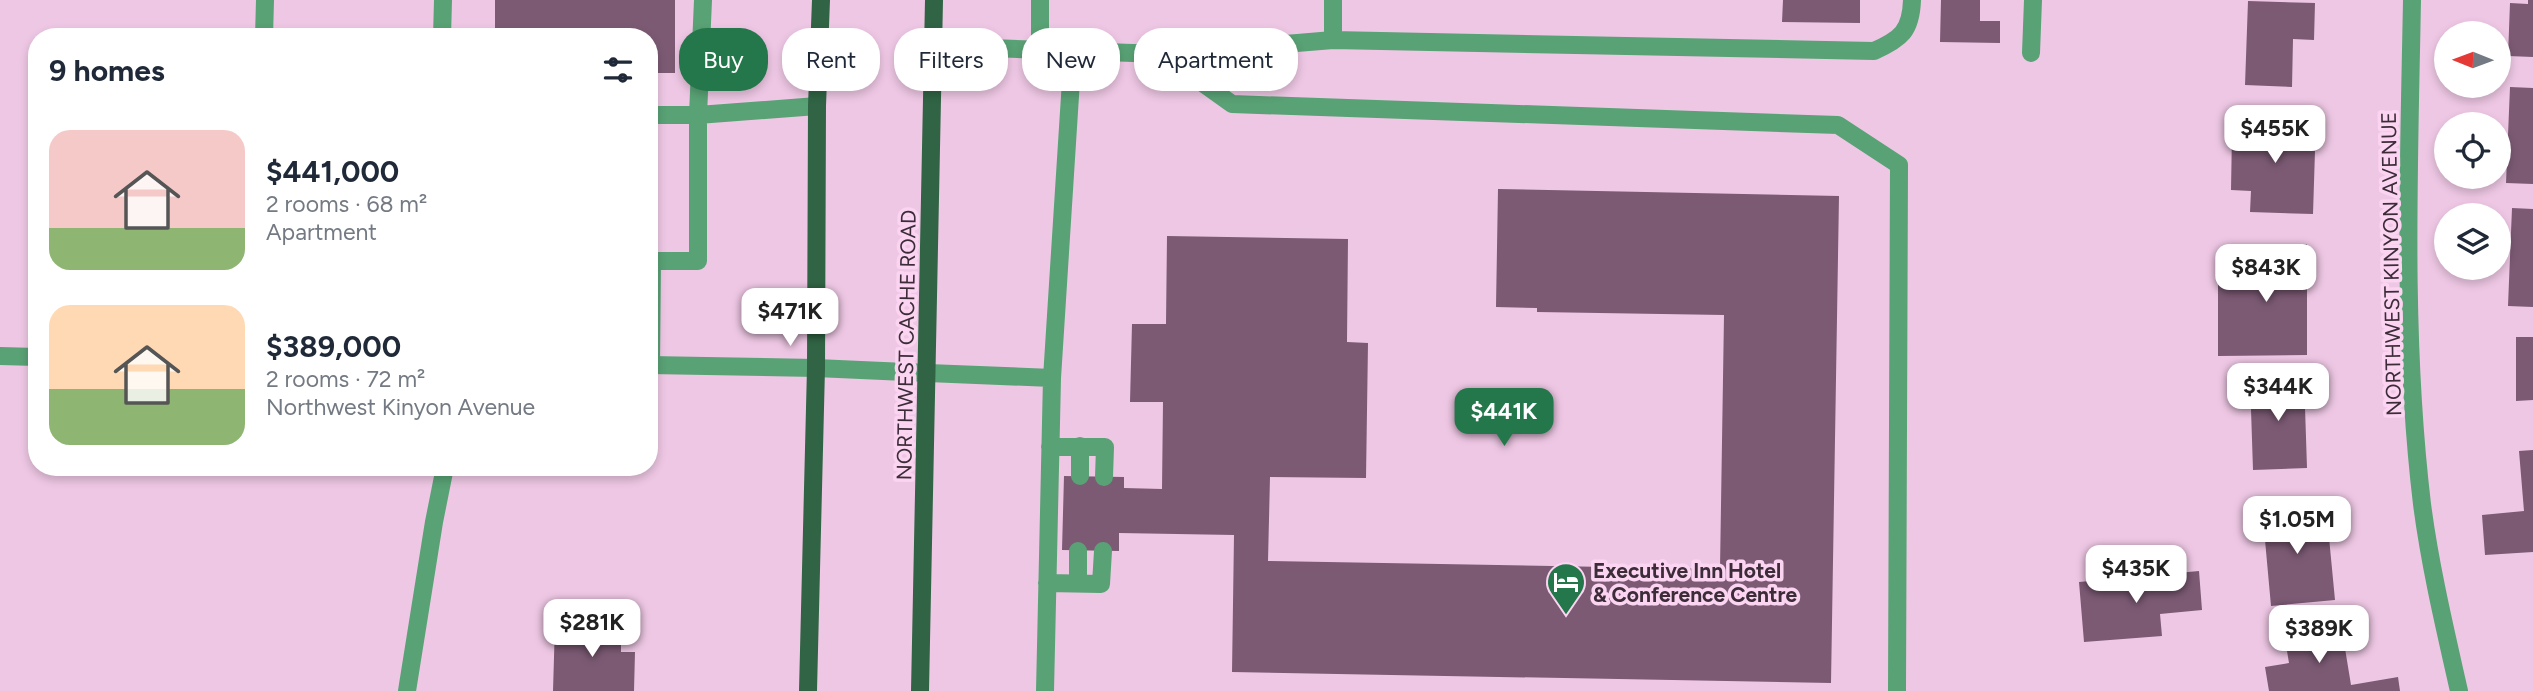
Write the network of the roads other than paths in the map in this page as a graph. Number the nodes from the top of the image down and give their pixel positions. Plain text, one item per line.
1 (265, 0) edge
2 (443, 0) edge
3 (704, 0) edge
4 (821, 0) edge
5 (934, 0) edge
6 (1040, 0) edge
7 (1334, 0) edge
8 (1912, 0) edge
9 (2033, 0) edge
10 (2412, 0) edge
11 (264, 28) edge
12 (442, 28) edge
13 (933, 28) edge
14 (1040, 28) edge
15 (1333, 40) junction
16 (1298, 43) edge
17 (2031, 53) dead end
18 (932, 91) edge
19 (1070, 91) edge
20 (1214, 91) edge
21 (817, 106) junction
22 (658, 115) edge
23 (698, 115) junction
24 (658, 261) edge
25 (0, 356) edge
26 (28, 357) edge
27 (658, 365) edge
28 (816, 368) junction
29 (928, 373) junction
30 (1052, 378) junction
31 (1080, 446) junction
32 (1050, 447) junction
33 (443, 476) edge
34 (1080, 476) dead end
35 (1104, 477) dead end
36 (1078, 551) dead end
37 (1103, 551) dead end
38 (1047, 583) junction
39 (1078, 583) junction
40 (407, 691) edge
41 (808, 691) edge
42 (920, 691) edge
43 (1045, 691) edge
44 (1897, 691) edge
45 (2459, 691) edge

1 - 11 street
2 - 12 street
3 - 23 street
4 - 21 main road
5 - 13 main road, NORTHWEST CACHE ROAD
6 - 14 street
7 - 15 street
8 - 15 street
9 - 17 street
10 - 45 street, NORTHWEST KINYON AVENUE
15 - 16 street
18 - 29 main road, NORTHWEST CACHE ROAD
19 - 30 street
20 - 44 street
21 - 23 street
21 - 28 main road
22 - 23 street
23 - 24 street
25 - 26 street
27 - 28 street
28 - 29 street
28 - 41 main road
29 - 30 street
29 - 42 main road, NORTHWEST CACHE ROAD
30 - 32 street
31 - 32 street
31 - 34 street
31 - 35 street
32 - 38 street
33 - 40 street
36 - 39 street
37 - 39 street
38 - 39 street
38 - 43 street

